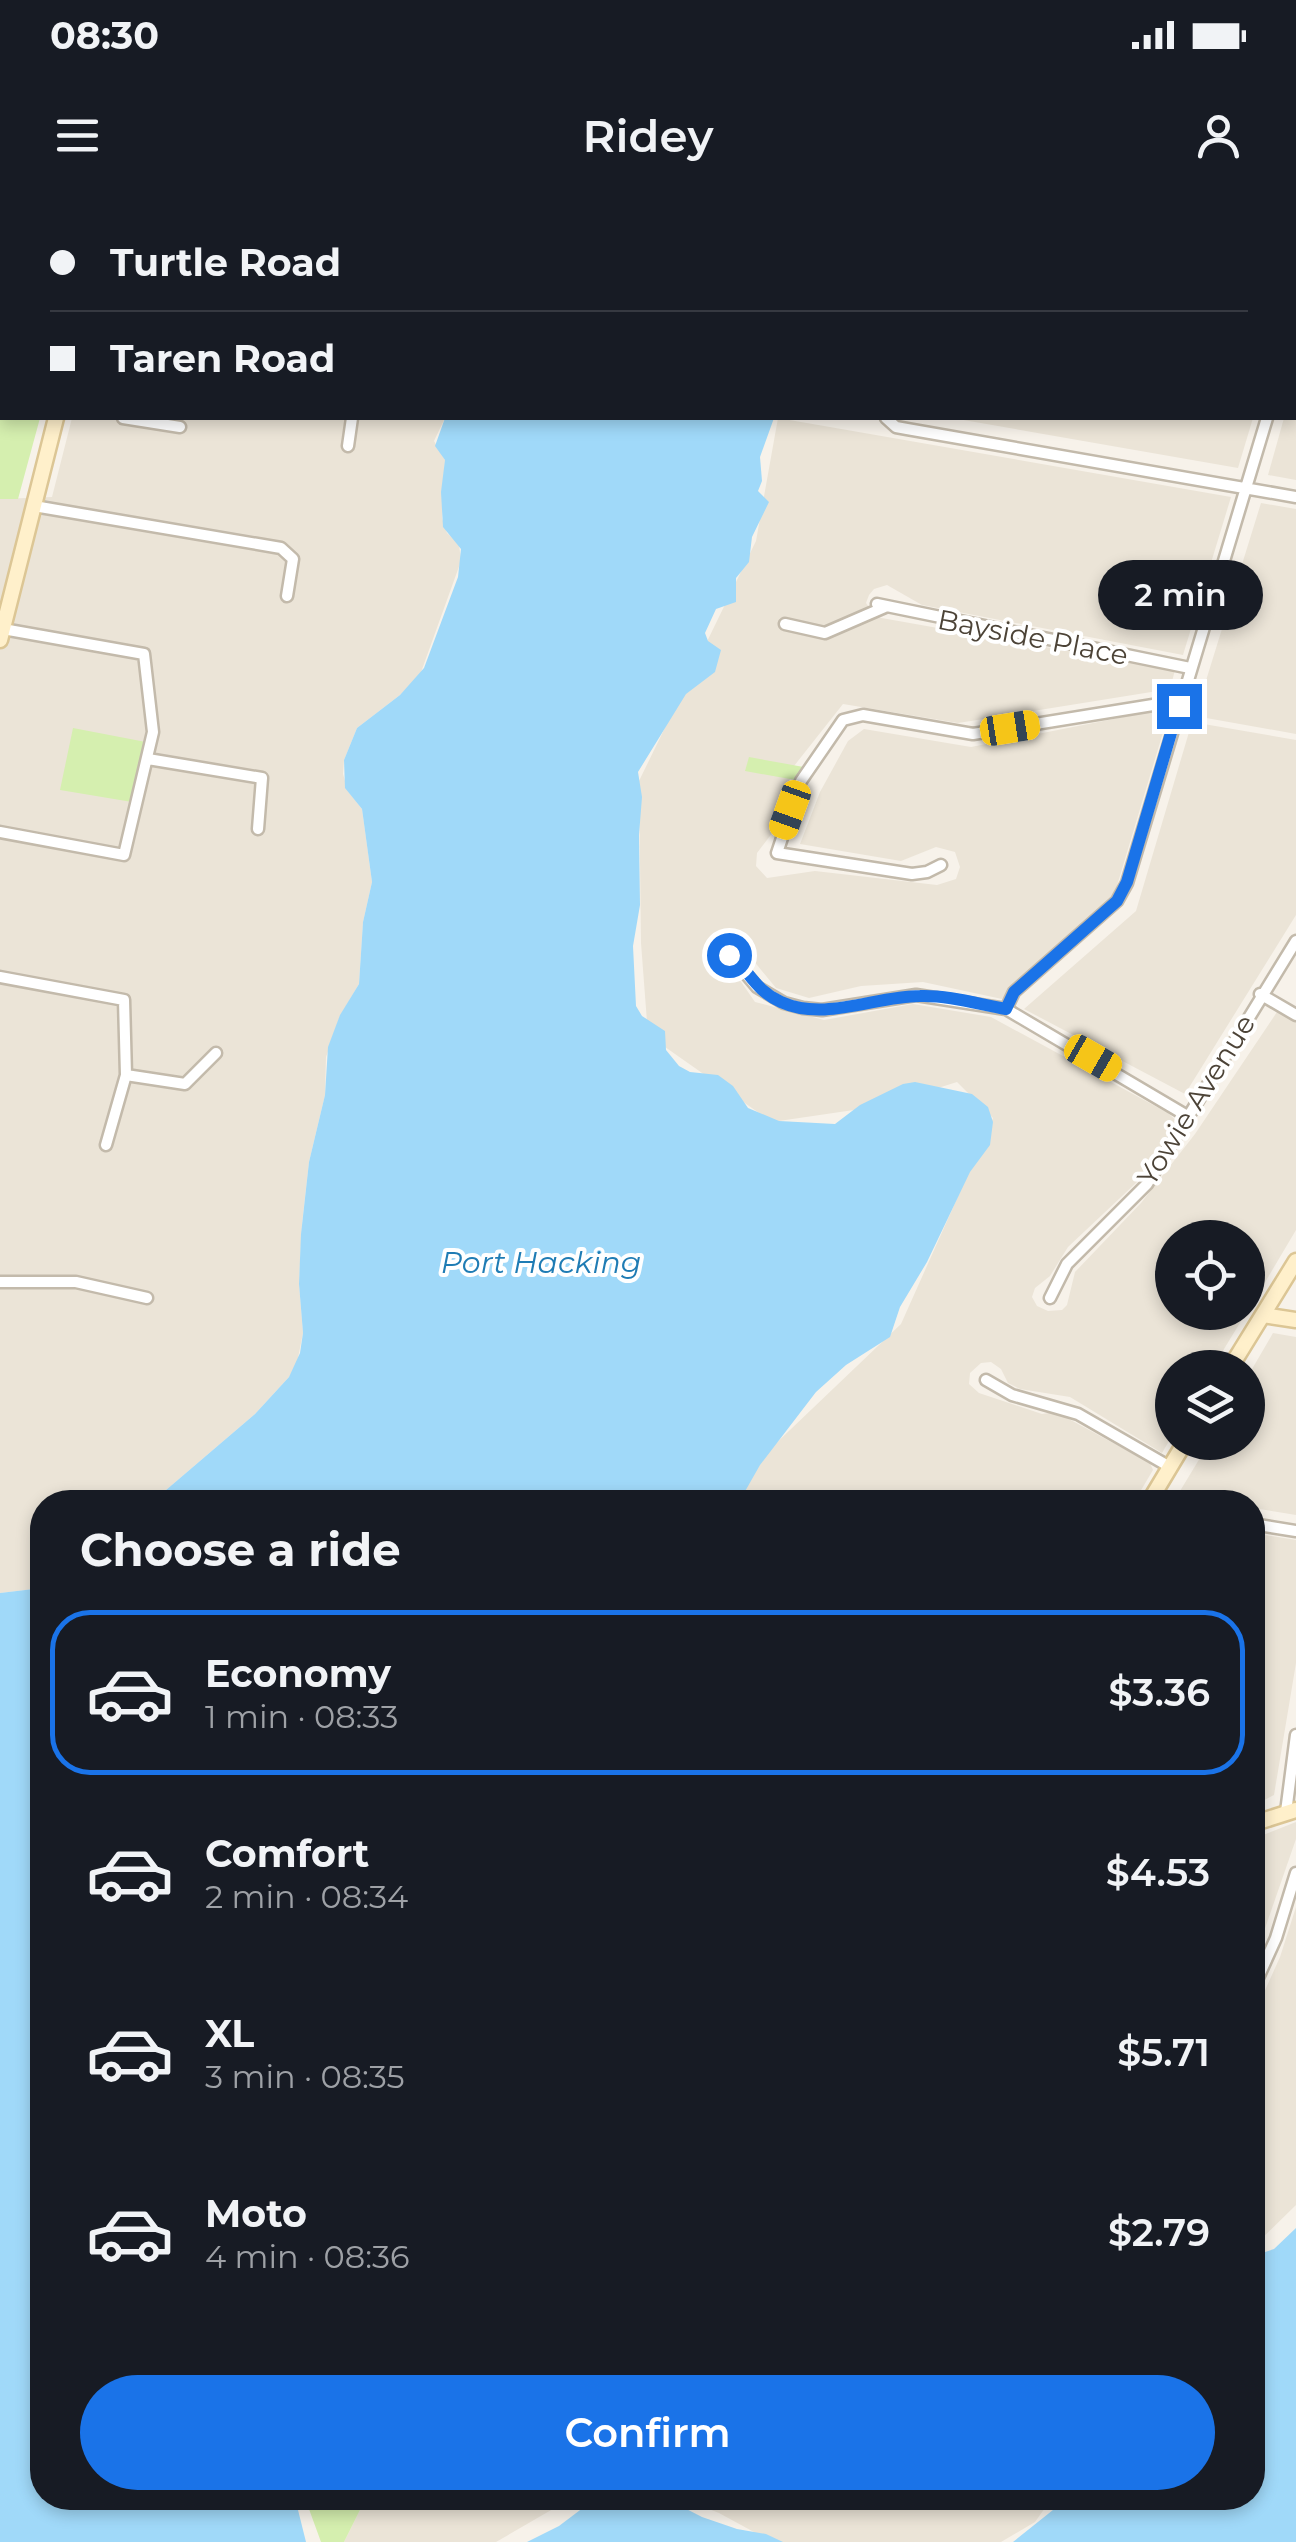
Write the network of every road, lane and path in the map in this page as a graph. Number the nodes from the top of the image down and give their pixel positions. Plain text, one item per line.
1 (56, 420) edge
2 (136, 420) edge
3 (352, 420) edge
4 (888, 420) edge
5 (1267, 420) edge
6 (180, 427) dead end
7 (348, 446) dead end
8 (1246, 488) junction
9 (1296, 496) edge
10 (34, 506) junction
11 (287, 596) dead end
12 (785, 624) dead end
13 (2, 634) edge
14 (1190, 668) junction
15 (1179, 706) junction
16 (148, 759) junction
17 (258, 830) dead end
18 (0, 832) edge
19 (941, 865) dead end
20 (1296, 940) edge
21 (725, 950) dead end
22 (0, 977) edge
23 (1260, 994) junction
24 (1006, 1009) junction
25 (1296, 1015) edge
26 (216, 1052) dead end
27 (126, 1075) junction
28 (1189, 1117) junction
29 (106, 1146) dead end
30 (1296, 1262) edge
31 (0, 1282) edge
32 (147, 1298) dead end
33 (1050, 1298) dead end
34 (1265, 1312) edge
35 (1265, 1315) edge
36 (1296, 1320) edge
37 (986, 1380) dead end
38 (1174, 1460) edge
39 (1170, 1467) junction
40 (1156, 1490) edge
41 (1265, 1526) edge
42 (1296, 1531) edge
43 (1296, 1735) edge
44 (1291, 1811) edge
45 (1265, 1820) edge
46 (1296, 1872) edge
47 (1265, 1962) edge

1 - 10 street
2 - 6 street
3 - 7 street
4 - 8 street
5 - 8 street
8 - 9 street
8 - 14 street
10 - 11 street
10 - 13 street
12 - 14 street, Bayside Place
13 - 16 street
14 - 15 street
15 - 19 street
15 - 24 street
16 - 17 street
16 - 18 street
20 - 23 street, Yowie Avenue
21 - 24 street
22 - 27 street
23 - 25 street
23 - 28 street, Yowie Avenue
24 - 28 street
26 - 27 street
27 - 29 street
28 - 33 street, Yowie Avenue
30 - 34 street
31 - 32 street
35 - 36 street
37 - 39 street
38 - 39 street
39 - 40 street
41 - 42 street
43 - 44 street
44 - 45 street
46 - 47 street

